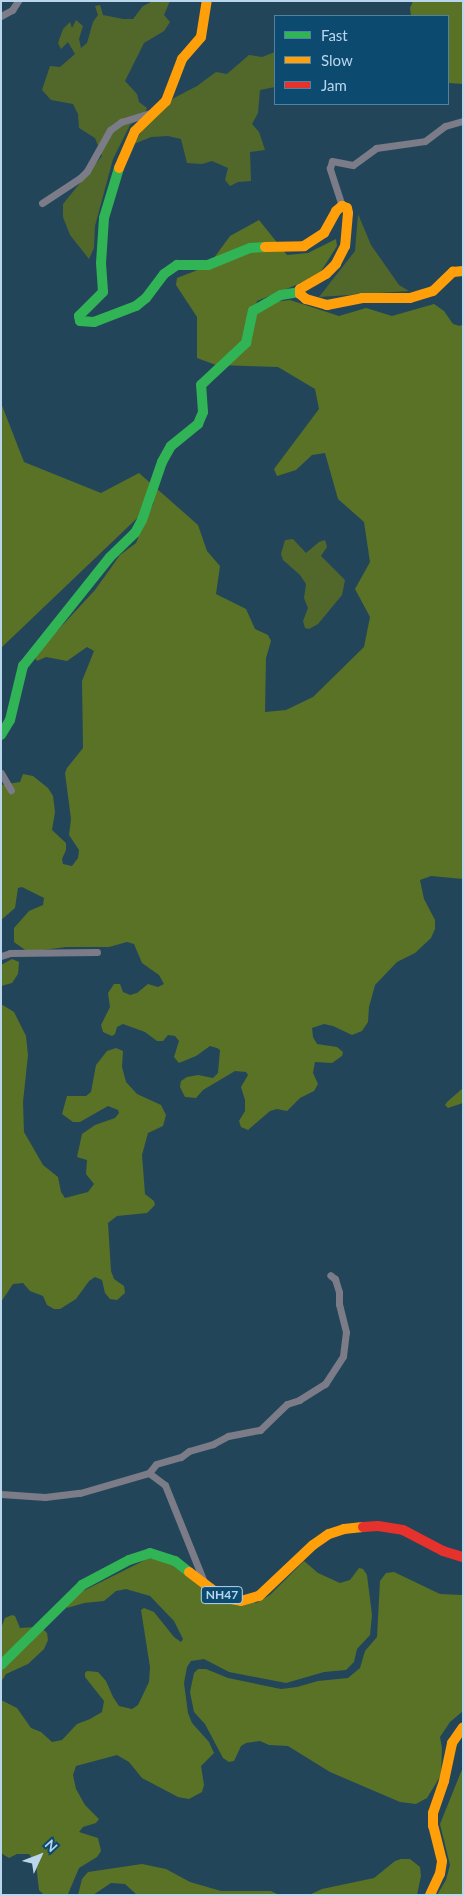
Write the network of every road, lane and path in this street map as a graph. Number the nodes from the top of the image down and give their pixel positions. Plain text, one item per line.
1 (18, 1) edge
2 (207, 1) edge
3 (1, 16) edge
4 (154, 112) junction
5 (463, 121) edge
6 (42, 203) dead end
7 (342, 206) junction
8 (463, 271) edge
9 (299, 292) junction
10 (1, 735) edge
11 (1, 774) edge
12 (11, 790) dead end
13 (97, 952) dead end
14 (1, 956) edge
15 (330, 1275) dead end
16 (149, 1473) junction
17 (1, 1494) edge
18 (463, 1557) edge
19 (204, 1584) junction
20 (1, 1665) edge
21 (463, 1727) edge
22 (430, 1895) edge

1 - 3 street
2 - 4 main road
4 - 6 street
4 - 7 main road
5 - 7 street
7 - 9 main road
8 - 9 main road
9 - 10 main road
11 - 12 street
13 - 14 street
15 - 16 street
16 - 17 street
16 - 19 street
18 - 19 main road, NH47
19 - 20 main road, NH47
21 - 22 main road

